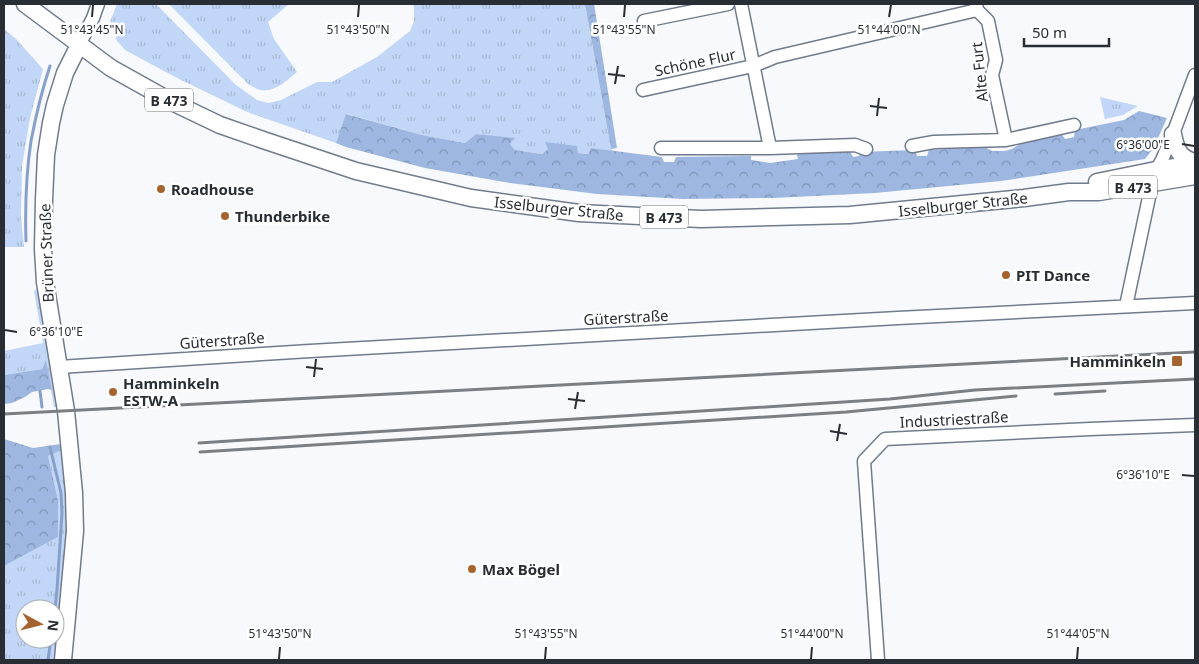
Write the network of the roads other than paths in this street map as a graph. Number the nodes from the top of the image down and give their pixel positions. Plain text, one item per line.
1 (26, 4) edge
2 (98, 4) edge
3 (728, 4) edge
4 (741, 4) edge
5 (977, 7) edge
6 (644, 21) dead end
7 (79, 45) junction
8 (753, 66) junction
9 (1195, 75) edge
10 (643, 90) dead end
11 (1074, 125) dead end
12 (1173, 134) junction
13 (1006, 140) junction
14 (912, 146) dead end
15 (662, 148) dead end
16 (770, 148) junction
17 (866, 149) dead end
18 (1195, 163) edge
19 (1195, 176) edge
20 (1154, 177) junction
21 (1195, 303) edge
22 (1126, 306) junction
23 (59, 367) junction
24 (1195, 425) edge
25 (63, 660) edge
26 (878, 660) edge

1 - 7 main road, B 473
2 - 7 street, Brüner Straße
3 - 6 street
4 - 8 street, Schöne Flur
5 - 8 street
5 - 13 street, Alte Furt
7 - 20 main road, Isselburger Straße / B 473
7 - 23 main road, Brüner Straße
8 - 10 street, Schöne Flur
8 - 16 street, Schöne Flur
9 - 12 street
11 - 13 street
12 - 18 main road, B 473
12 - 20 street
13 - 14 street
15 - 16 street
16 - 17 street
18 - 20 main road, Isselburger Straße / B 473
19 - 20 main road, Isselburger Straße / B 473
20 - 22 street
21 - 22 street, Güterstraße
22 - 23 street, Güterstraße
23 - 25 main road, Brüner Straße
24 - 26 street, Industriestraße

